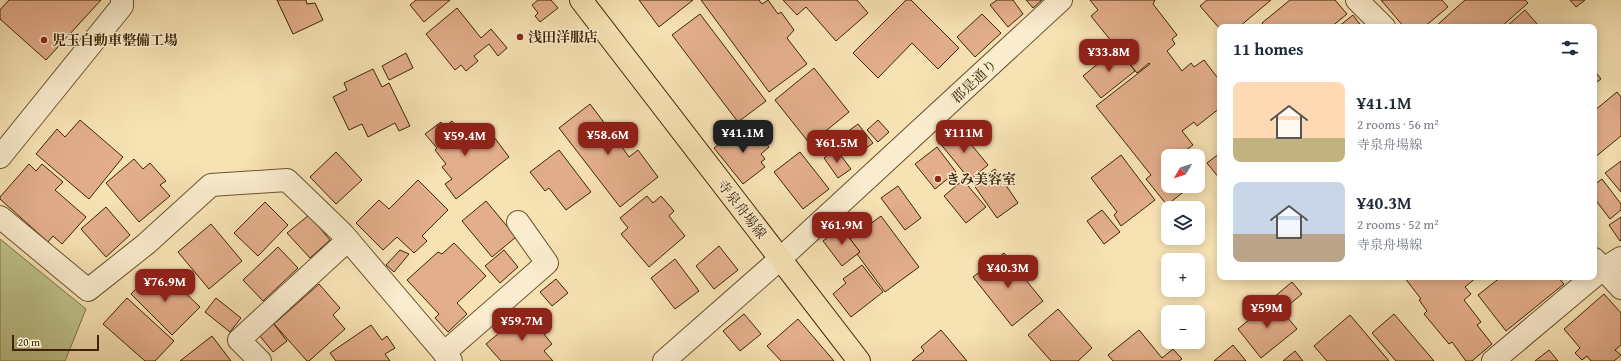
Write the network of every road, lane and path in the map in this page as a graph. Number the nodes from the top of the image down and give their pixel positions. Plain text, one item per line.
1 (122, 0) edge
2 (581, 0) edge
3 (1061, 0) edge
4 (1357, 0) edge
5 (1381, 24) edge
6 (0, 157) edge
7 (0, 217) edge
8 (518, 222) dead end
9 (348, 240) junction
10 (780, 259) junction
11 (1601, 268) edge
12 (1587, 280) edge
13 (1621, 288) edge
14 (448, 357) edge
15 (260, 361) edge
16 (664, 361) edge
17 (859, 361) edge
18 (1493, 361) edge

1 - 6 street
2 - 10 main road, 寺泉舟場線
3 - 10 street, 郡是通り
4 - 5 street
7 - 9 street
8 - 14 street
9 - 14 street
9 - 15 street
10 - 16 street, 郡是通り
10 - 17 main road, 寺泉舟場線
11 - 13 street
12 - 18 street

